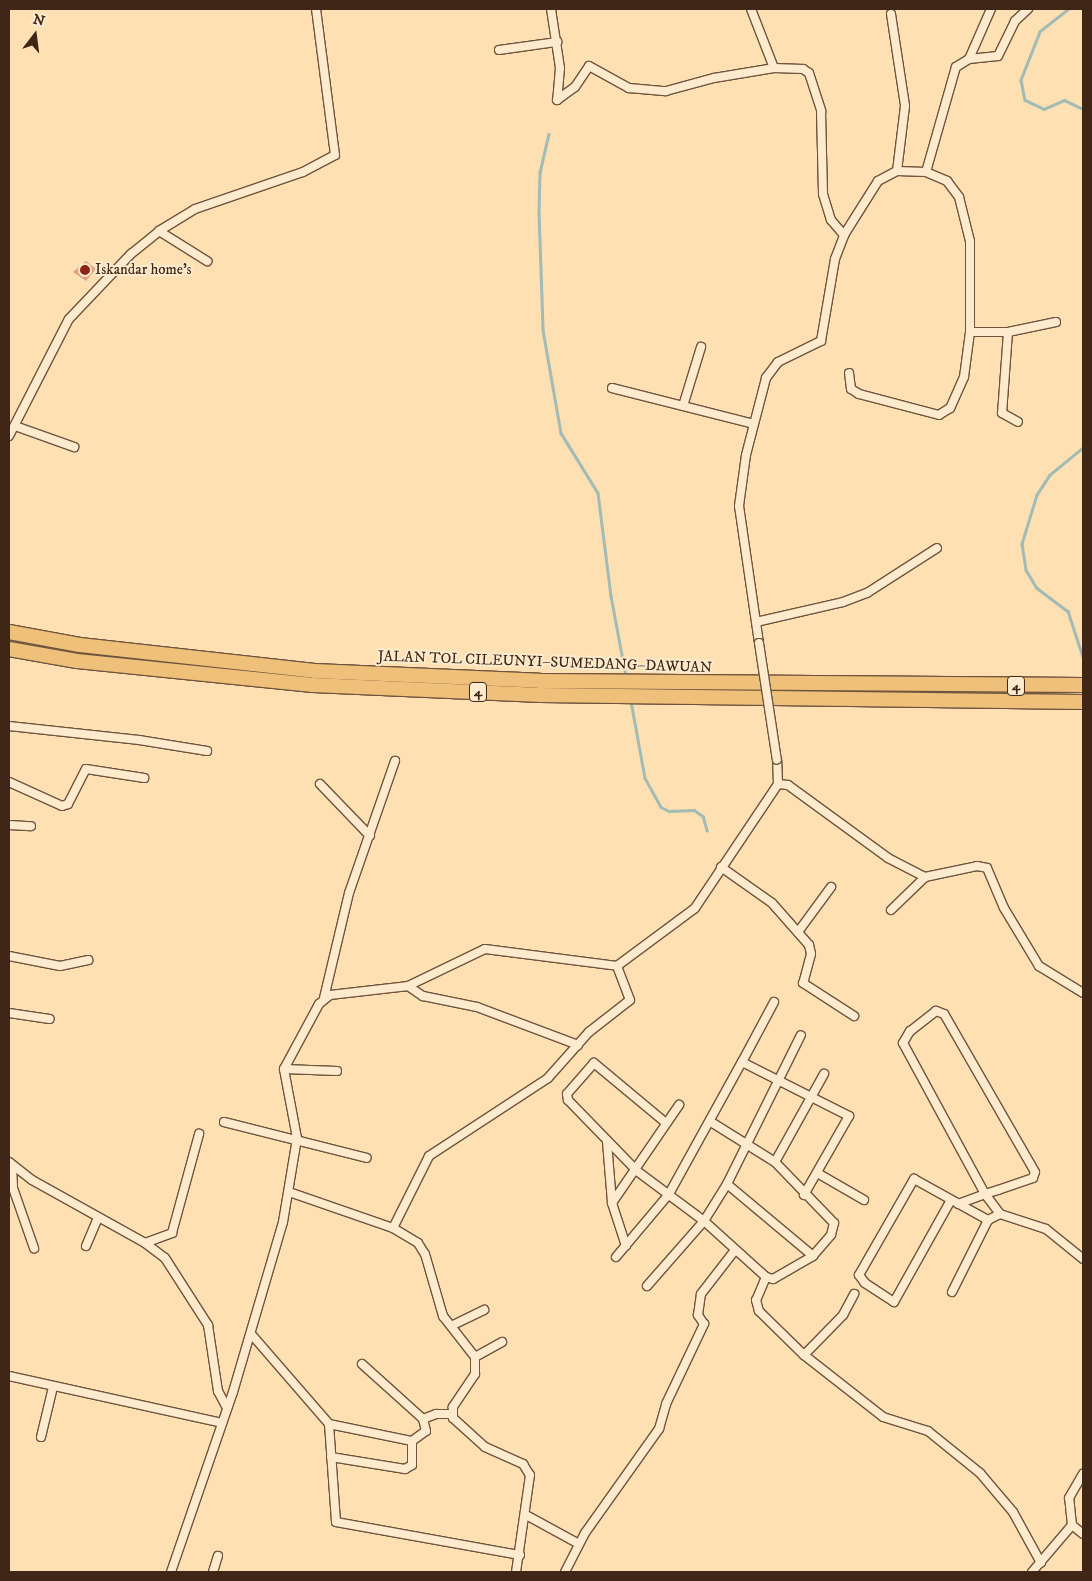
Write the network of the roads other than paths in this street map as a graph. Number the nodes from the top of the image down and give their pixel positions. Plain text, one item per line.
1 (316, 9) edge
2 (551, 9) edge
3 (751, 9) edge
4 (991, 9) edge
5 (1027, 9) edge
6 (891, 14) dead end
7 (557, 42) junction
8 (499, 50) dead end
9 (969, 59) junction
10 (774, 68) junction
11 (897, 171) junction
12 (926, 172) junction
13 (158, 231) junction
14 (844, 235) junction
15 (207, 261) dead end
16 (1056, 322) dead end
17 (970, 332) junction
18 (1008, 332) junction
19 (701, 348) dead end
20 (849, 373) dead end
21 (612, 388) dead end
22 (683, 406) junction
23 (1018, 422) dead end
24 (754, 424) junction
25 (15, 426) junction
26 (9, 436) edge
27 (74, 447) dead end
28 (937, 548) dead end
29 (756, 622) junction
30 (9, 632) edge
31 (9, 649) edge
32 (1083, 686) edge
33 (1083, 702) edge
34 (9, 726) edge
35 (207, 752) dead end
36 (395, 762) dead end
37 (144, 778) dead end
38 (9, 782) edge
39 (320, 784) dead end
40 (778, 784) junction
41 (9, 825) edge
42 (31, 826) dead end
43 (370, 836) junction
44 (722, 867) junction
45 (925, 877) junction
46 (831, 887) dead end
47 (892, 910) dead end
48 (798, 932) junction
49 (9, 956) edge
50 (88, 960) dead end
51 (617, 966) junction
52 (408, 986) junction
53 (1083, 993) edge
54 (324, 998) junction
55 (774, 1002) dead end
56 (9, 1013) edge
57 (854, 1016) dead end
58 (50, 1019) dead end
59 (801, 1035) dead end
60 (578, 1045) junction
61 (742, 1062) junction
62 (284, 1069) junction
63 (337, 1071) dead end
64 (824, 1074) dead end
65 (778, 1079) junction
66 (812, 1097) junction
67 (679, 1105) dead end
68 (224, 1122) dead end
69 (711, 1122) junction
70 (666, 1123) junction
71 (199, 1134) dead end
72 (297, 1138) junction
73 (607, 1142) junction
74 (746, 1143) junction
75 (367, 1158) dead end
76 (775, 1162) junction
77 (10, 1165) edge
78 (636, 1171) junction
79 (818, 1174) junction
80 (727, 1184) junction
81 (289, 1192) junction
82 (669, 1194) junction
83 (985, 1194) junction
84 (804, 1195) junction
85 (864, 1200) dead end
86 (951, 1200) junction
87 (612, 1203) junction
88 (958, 1204) junction
89 (1000, 1214) junction
90 (98, 1218) junction
91 (988, 1220) junction
92 (704, 1221) junction
93 (393, 1228) junction
94 (145, 1242) junction
95 (86, 1246) dead end
96 (626, 1246) junction
97 (34, 1248) dead end
98 (735, 1250) junction
99 (813, 1256) junction
100 (616, 1257) dead end
101 (1083, 1259) edge
102 (766, 1277) junction
103 (647, 1286) dead end
104 (952, 1292) dead end
105 (854, 1294) dead end
106 (484, 1310) dead end
107 (450, 1326) junction
108 (252, 1335) junction
109 (502, 1342) dead end
110 (804, 1355) junction
111 (476, 1357) junction
112 (362, 1364) dead end
113 (9, 1376) edge
114 (53, 1387) junction
115 (227, 1408) junction
116 (452, 1414) junction
117 (423, 1419) junction
118 (222, 1423) junction
119 (329, 1424) junction
120 (42, 1437) dead end
121 (412, 1441) junction
122 (331, 1457) junction
123 (1083, 1474) edge
124 (526, 1515) junction
125 (1072, 1525) junction
126 (1083, 1534) edge
127 (579, 1544) junction
128 (520, 1555) junction
129 (218, 1556) dead end
130 (1041, 1563) junction
131 (517, 1570) edge
132 (171, 1572) edge
133 (213, 1572) edge
134 (525, 1572) edge
135 (565, 1572) edge
136 (1032, 1572) edge

1 - 13 street
2 - 7 street
3 - 10 street
4 - 9 street
5 - 9 street
6 - 11 street
7 - 8 street
7 - 10 street
9 - 12 street
10 - 14 street
11 - 12 street
11 - 14 street
12 - 17 street
13 - 15 street
13 - 25 street
14 - 24 street
16 - 18 street
17 - 18 street
17 - 20 street
18 - 23 street
19 - 22 street
21 - 22 street
22 - 24 street
24 - 29 street
25 - 26 street
25 - 27 street
28 - 29 street
29 - 40 street, bridge
30 - 32 highway, JALAN TOL CILEUNYI–SUMEDANG–DAWUAN / 4
31 - 33 highway, JALAN TOL CILEUNYI–SUMEDANG–DAWUAN / 4
34 - 35 street
36 - 43 street
37 - 38 street
39 - 43 street
40 - 44 street
40 - 45 street
41 - 42 street
43 - 54 street
44 - 48 street
44 - 51 street
45 - 47 street
45 - 53 street
46 - 48 street
48 - 57 street
49 - 50 street
51 - 52 street
51 - 60 street
52 - 54 street
52 - 60 street
54 - 62 street
55 - 61 street
56 - 58 street
59 - 65 street
60 - 93 street
61 - 65 street
61 - 69 street
62 - 63 street
62 - 72 street
64 - 66 street
65 - 66 street
65 - 74 street
66 - 76 street
66 - 79 street
67 - 70 street
68 - 72 street
69 - 74 street
69 - 82 street
70 - 73 street
70 - 78 street
71 - 94 street
72 - 75 street
72 - 81 street
73 - 78 street
73 - 87 street
74 - 76 street
74 - 80 street
76 - 84 street
77 - 90 street
77 - 97 street
78 - 82 street
78 - 87 street
79 - 84 street
79 - 85 street
80 - 92 street
80 - 99 street
81 - 93 street
81 - 108 street
82 - 92 street
82 - 96 street
83 - 83 street
83 - 88 street
83 - 89 street
84 - 99 street
86 - 86 street
86 - 88 street
87 - 96 street
88 - 91 street
89 - 91 street
89 - 101 street
90 - 94 street
90 - 95 street
91 - 104 street
92 - 98 street
92 - 103 street
93 - 107 street
94 - 115 street
96 - 100 street
98 - 102 street
98 - 127 street
99 - 102 street
102 - 110 street
105 - 110 street
106 - 107 street
107 - 111 street
108 - 115 street
108 - 119 street
109 - 111 street
110 - 130 street
111 - 116 street
112 - 117 street
113 - 114 street
114 - 118 street
114 - 120 street
115 - 118 street
116 - 117 street
116 - 124 street
117 - 121 street
118 - 132 street
119 - 121 street
119 - 122 street
121 - 122 street
122 - 128 street
123 - 125 street
124 - 127 street
124 - 128 street
125 - 126 street
125 - 130 street
127 - 135 street
128 - 131 street
129 - 133 street
130 - 136 street
131 - 134 street

